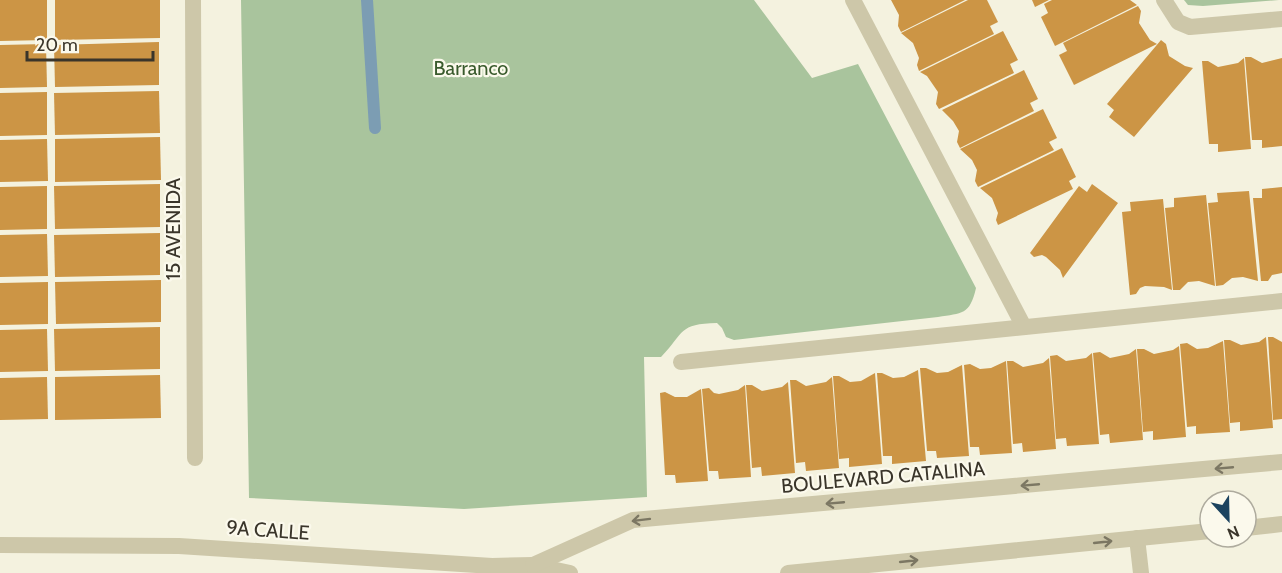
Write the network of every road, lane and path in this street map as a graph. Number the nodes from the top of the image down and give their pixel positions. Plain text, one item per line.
1 (193, 0) edge
2 (853, 0) edge
3 (1164, 0) edge
4 (1282, 19) edge
5 (1282, 301) edge
6 (1024, 327) junction
7 (681, 362) dead end
8 (195, 459) dead end
9 (1282, 462) edge
10 (1282, 524) edge
11 (1258, 527) edge
12 (1198, 532) edge
13 (1137, 538) junction
14 (0, 544) edge
15 (533, 565) junction
16 (492, 570) edge
17 (835, 571) edge
18 (570, 573) edge
19 (799, 573) edge
20 (1141, 573) edge

1 - 8 street, 15 AVENIDA
2 - 6 street
3 - 4 street
5 - 6 street
6 - 7 street
9 -> 15 street, BOULEVARD CATALINA
10 - 11 street
12 - 13 street
17 -> 13 street
13 - 20 street
14 - 16 street, 9A CALLE
15 - 16 street, 9A CALLE
15 - 18 street
17 - 19 street

